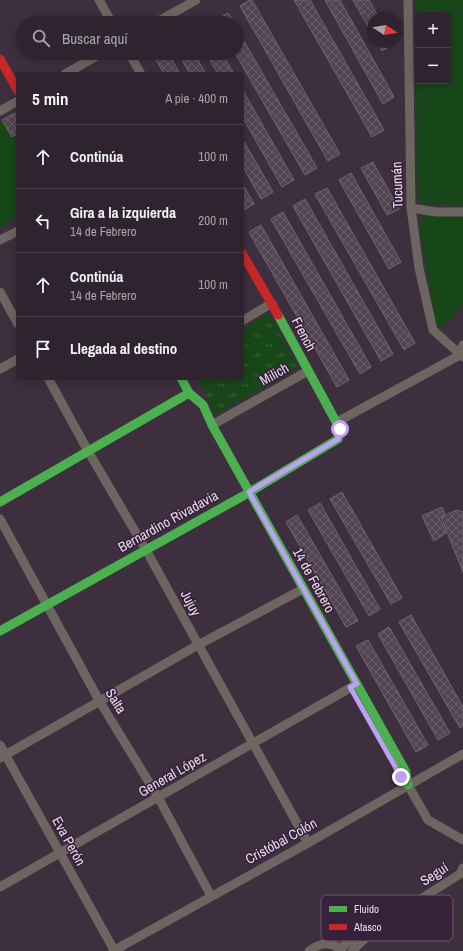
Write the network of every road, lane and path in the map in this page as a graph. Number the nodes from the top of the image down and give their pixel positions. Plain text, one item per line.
1 (99, 0) edge
2 (196, 0) edge
3 (408, 0) edge
4 (108, 16) edge
5 (167, 16) edge
6 (0, 59) edge
7 (90, 60) edge
8 (133, 60) edge
9 (69, 72) edge
10 (140, 72) edge
11 (16, 87) edge
12 (16, 102) edge
13 (0, 111) edge
14 (411, 208) junction
15 (463, 212) edge
16 (16, 232) edge
17 (0, 240) edge
18 (244, 256) edge
19 (0, 292) edge
20 (272, 303) junction
21 (16, 320) edge
22 (244, 320) edge
23 (463, 345) edge
24 (462, 356) edge
25 (16, 360) edge
26 (0, 370) edge
27 (308, 371) junction
28 (49, 380) edge
29 (182, 380) edge
30 (189, 393) junction
31 (212, 425) junction
32 (339, 425) junction
33 (88, 451) junction
34 (246, 494) junction
35 (0, 502) edge
36 (0, 519) edge
37 (146, 550) junction
38 (299, 591) junction
39 (46, 604) junction
40 (0, 631) edge
41 (198, 646) junction
42 (354, 685) junction
43 (100, 702) junction
44 (254, 743) junction
45 (0, 745) edge
46 (463, 754) edge
47 (3, 756) edge
48 (408, 785) junction
49 (158, 797) junction
50 (463, 840) edge
51 (308, 843) junction
52 (60, 854) junction
53 (463, 868) edge
54 (0, 887) edge
55 (428, 895) edge
56 (211, 896) junction
57 (351, 941) edge
58 (362, 941) edge
59 (113, 950) edge
60 (341, 950) edge
61 (309, 951) edge
62 (352, 951) edge

1 - 4 street
2 - 5 street
3 - 14 street, Tucumán
6 - 11 main road
7 - 9 street
8 - 10 street
12 - 13 street
14 - 15 street
14 - 24 street, Tucumán
16 - 17 street
18 - 20 main road, French
19 - 21 street
20 - 22 street
20 - 27 main road, French
23 - 24 street
24 - 32 street, Bernardino Rivadavia
25 - 26 street
27 - 31 street, Milich
27 - 32 main road, French
28 - 33 street, Jujuy
29 - 30 main road, 14 de Febrero
30 - 31 main road, 14 de Febrero
30 - 33 main road
30 - 34 main road, 14 de Febrero
31 - 34 main road, 14 de Febrero
32 - 34 main road, Bernardino Rivadavia
33 - 35 main road
33 - 37 street, Jujuy
34 - 37 main road, Bernardino Rivadavia
34 - 38 main road, 14 de Febrero
36 - 39 street, Salta
37 - 39 main road, Bernardino Rivadavia
37 - 41 street, Jujuy
38 - 41 street
38 - 42 main road, 14 de Febrero
39 - 40 main road, Bernardino Rivadavia
39 - 43 street, Salta
41 - 43 street
41 - 44 street, Jujuy
42 - 44 street, General López
42 - 48 main road, 14 de Febrero
43 - 47 street
43 - 49 street, Salta
44 - 49 street, General López
44 - 51 street, Jujuy
45 - 47 street, Eva Perón
46 - 48 street, Cristóbal Colón
47 - 52 street, Eva Perón
48 - 50 street, 14 de Febrero
48 - 51 street, Cristóbal Colón
49 - 52 street, General López
49 - 56 street, Salta
51 - 56 street, Cristóbal Colón
52 - 54 street, General López
52 - 59 street, Eva Perón
53 - 55 street, Seguí
56 - 59 street, Cristóbal Colón
57 - 60 street, Seguí
58 - 62 street, Seguí
60 - 61 street, Seguí

